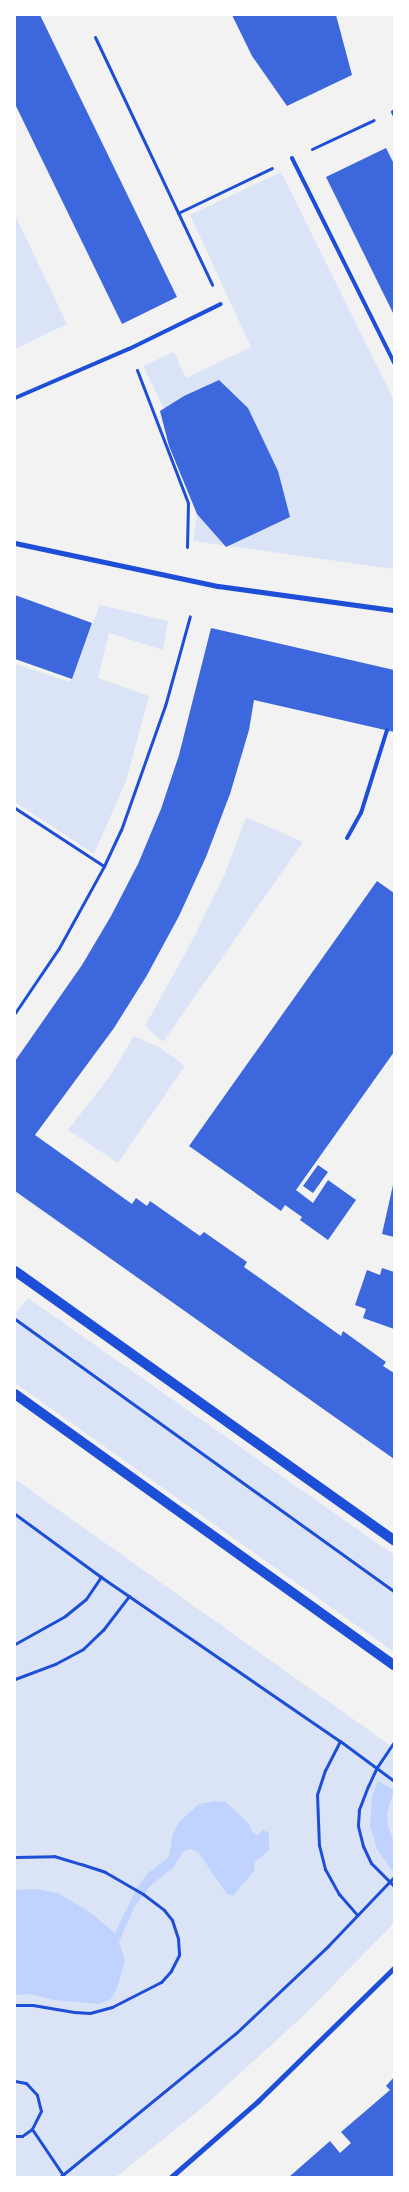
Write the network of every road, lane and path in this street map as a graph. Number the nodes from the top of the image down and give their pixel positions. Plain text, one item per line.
1 (95, 36) dead end
2 (292, 158) dead end
3 (221, 304) joint
4 (129, 349) junction
5 (394, 363) edge
6 (15, 398) edge
7 (15, 543) edge
8 (187, 547) dead end
9 (394, 610) edge
10 (190, 616) dead end
11 (387, 730) dead end
12 (15, 808) edge
13 (348, 838) dead end
14 (104, 866) junction
15 (15, 1013) edge
16 (15, 1271) edge
17 (15, 1319) edge
18 (15, 1394) edge
19 (15, 1514) edge
20 (394, 1540) edge
21 (101, 1577) junction
22 (394, 1591) edge
23 (129, 1596) junction
24 (15, 1644) edge
25 (394, 1665) edge
26 (15, 1679) edge
27 (340, 1741) junction
28 (394, 1742) edge
29 (377, 1767) junction
30 (394, 1781) edge
31 (15, 1857) edge
32 (394, 1876) edge
33 (389, 1882) junction
34 (394, 1886) edge
35 (357, 1915) junction
36 (394, 1968) edge
37 (15, 2005) edge
38 (15, 2081) edge
39 (32, 2130) junction
40 (15, 2136) edge
41 (61, 2176) edge
42 (171, 2177) edge

1 - 3 path
2 - 5 lane
3 - 4 lane
4 - 6 lane
4 - 8 path
7 - 9 street
10 - 14 path
11 - 13 lane
12 - 14 path
14 - 15 path
16 - 20 main road
17 - 22 path
18 - 25 main road
19 - 21 path
21 - 23 path
21 - 24 path
23 - 26 path
23 - 27 path
27 - 29 path
27 - 35 path
28 - 29 path
29 - 30 path
29 - 33 path
31 - 37 path
32 - 33 path
33 - 34 path
33 - 35 path
35 - 41 path
36 - 42 street
38 - 39 path
39 - 40 path
39 - 41 path

